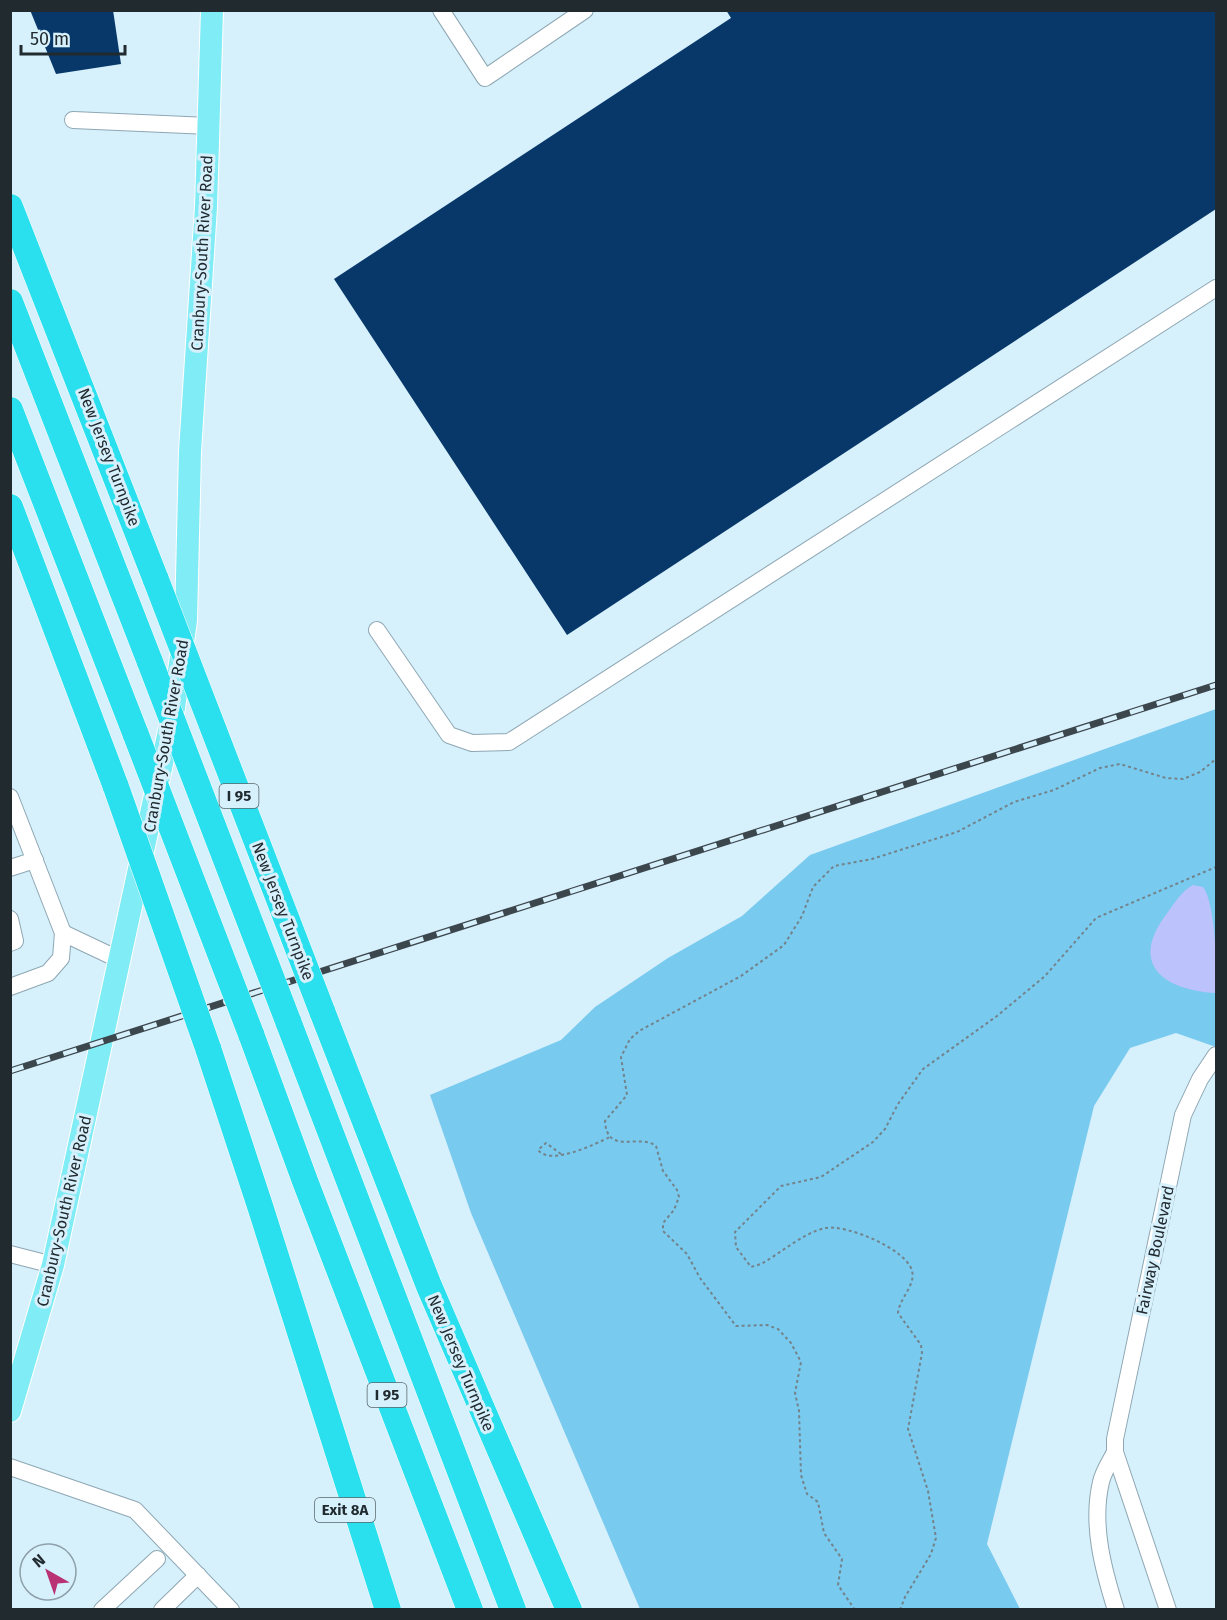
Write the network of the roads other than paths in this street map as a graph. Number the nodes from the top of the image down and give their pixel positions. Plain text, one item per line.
1 (212, 10) edge
2 (441, 10) edge
3 (585, 10) edge
4 (73, 120) dead end
5 (210, 126) junction
6 (10, 207) edge
7 (1216, 288) edge
8 (10, 302) edge
9 (10, 410) edge
10 (10, 507) edge
11 (377, 630) dead end
12 (10, 797) edge
13 (35, 860) junction
14 (10, 868) edge
15 (10, 919) edge
16 (63, 933) junction
17 (10, 943) edge
18 (120, 960) junction
19 (10, 987) edge
20 (1216, 1055) edge
21 (305, 1181) junction
22 (10, 1254) edge
23 (53, 1265) junction
24 (426, 1383) junction
25 (477, 1402) junction
26 (323, 1408) junction
27 (10, 1411) edge
28 (1115, 1452) junction
29 (10, 1467) edge
30 (157, 1559) dead end
31 (198, 1575) junction
32 (230, 1609) edge
33 (102, 1610) edge
34 (162, 1610) edge
35 (375, 1610) edge
36 (388, 1610) edge
37 (452, 1610) edge
38 (470, 1610) edge
39 (513, 1610) edge
40 (528, 1610) edge
41 (569, 1610) edge
42 (584, 1610) edge
43 (1116, 1610) edge
44 (1168, 1610) edge

1 - 5 main road, Cranbury-South River Road
2 - 3 street
4 - 5 street
5 - 18 main road, Cranbury-South River Road
6 - 25 highway, New Jersey Turnpike / I 95, bridge
7 - 11 street
8 - 24 highway, I 95, bridge
9 - 21 highway, I 95, bridge
10 - 26 highway, bridge
12 - 13 street
13 - 14 street
13 - 16 street
15 - 17 street
16 - 18 street
16 - 19 street
18 - 23 main road, Cranbury-South River Road
20 - 28 street, Fairway Boulevard
21 - 37 highway
21 - 38 highway, I 95
22 - 23 street
23 - 27 main road, Cranbury-South River Road
24 - 39 highway, I 95
24 - 40 highway
25 - 41 highway, New Jersey Turnpike / I 95
25 - 42 highway
26 - 35 highway, Exit 8A
26 - 36 highway
28 - 43 street, Fairway Boulevard
28 - 44 street, Fairway Boulevard
29 - 31 street
30 - 33 street
31 - 32 street
31 - 34 street

